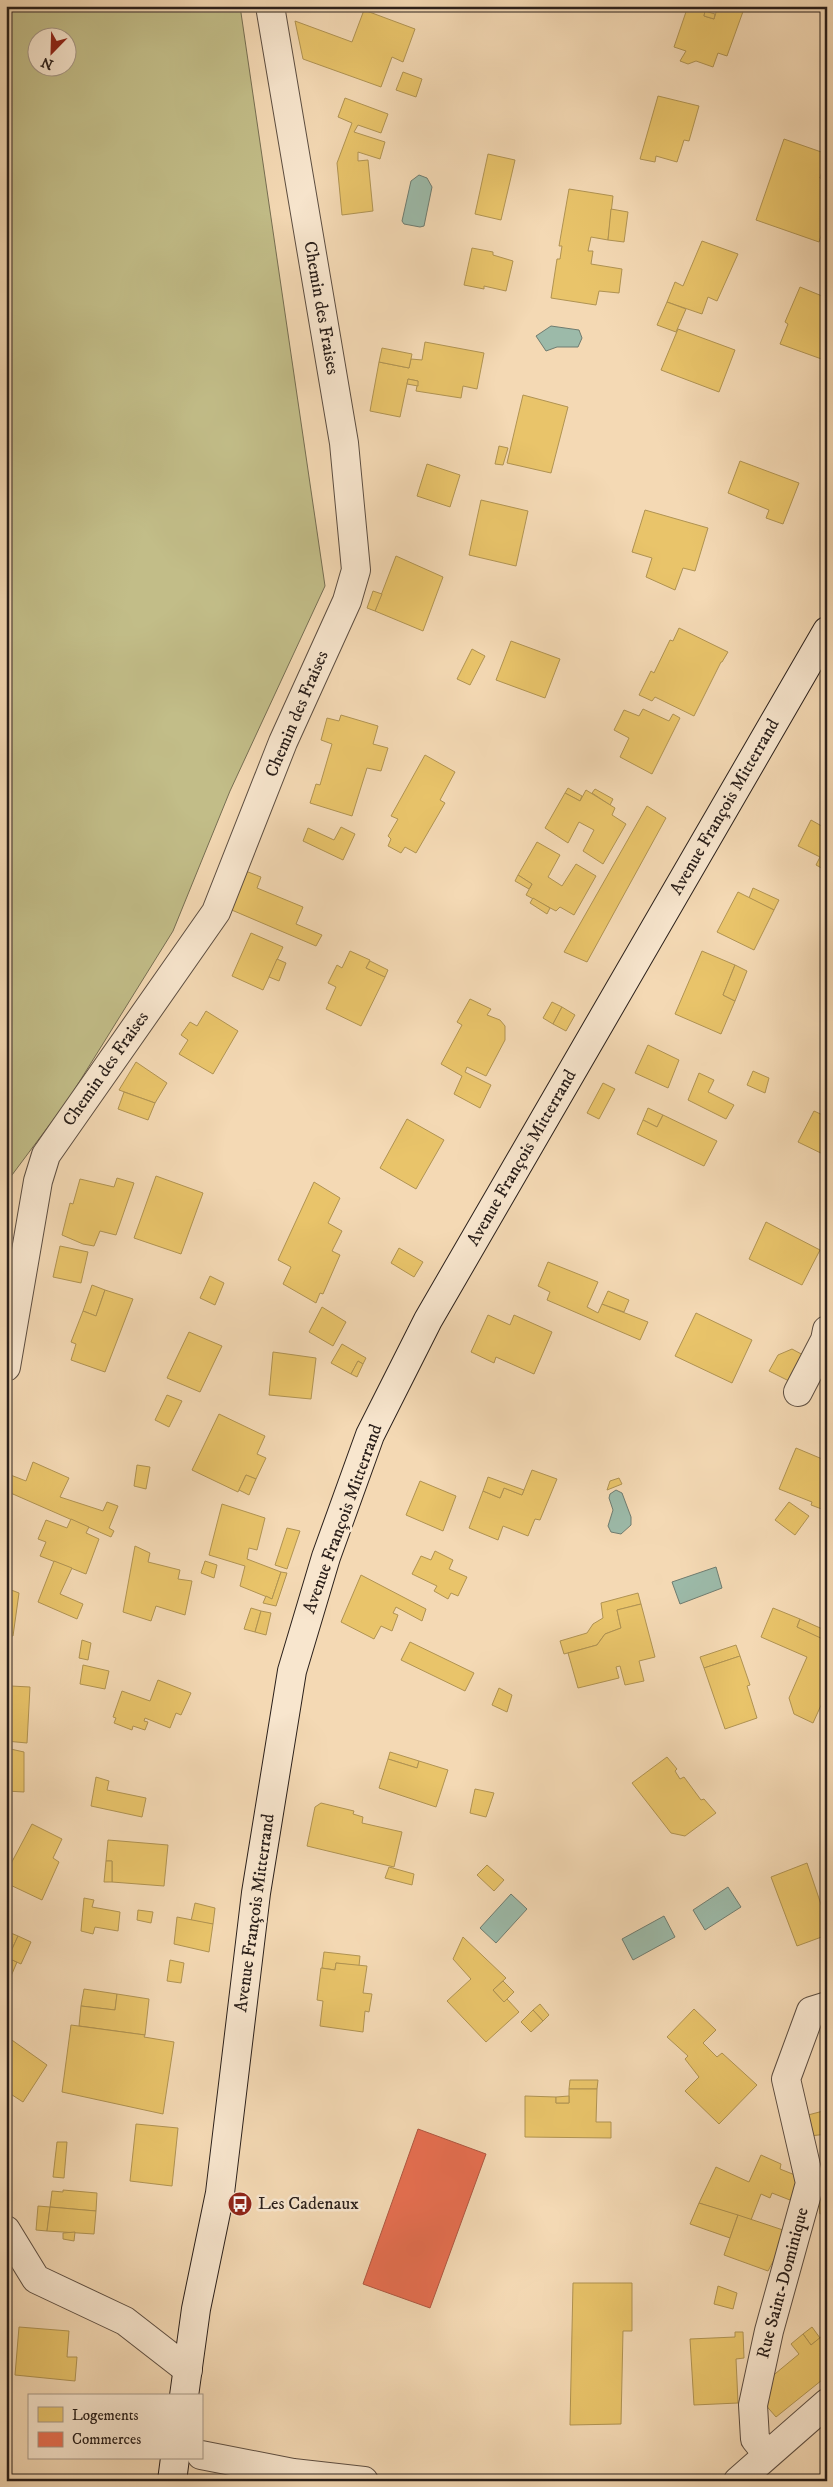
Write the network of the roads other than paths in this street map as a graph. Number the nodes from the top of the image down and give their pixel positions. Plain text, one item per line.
1 (270, 6) edge
2 (827, 631) edge
3 (827, 1330) edge
4 (6, 1368) edge
5 (798, 1392) dead end
6 (827, 2006) edge
7 (6, 2230) edge
8 (186, 2383) edge
9 (827, 2404) edge
10 (202, 2454) edge
11 (767, 2454) junction
12 (175, 2460) edge
13 (172, 2481) edge
14 (364, 2481) edge
15 (738, 2481) edge

1 - 4 street, Chemin des Fraises
2 - 8 street, Avenue François Mitterrand
3 - 5 street
6 - 11 street, Rue Saint-Dominique
7 - 8 street
9 - 11 street
10 - 14 street
11 - 15 street
12 - 13 street

